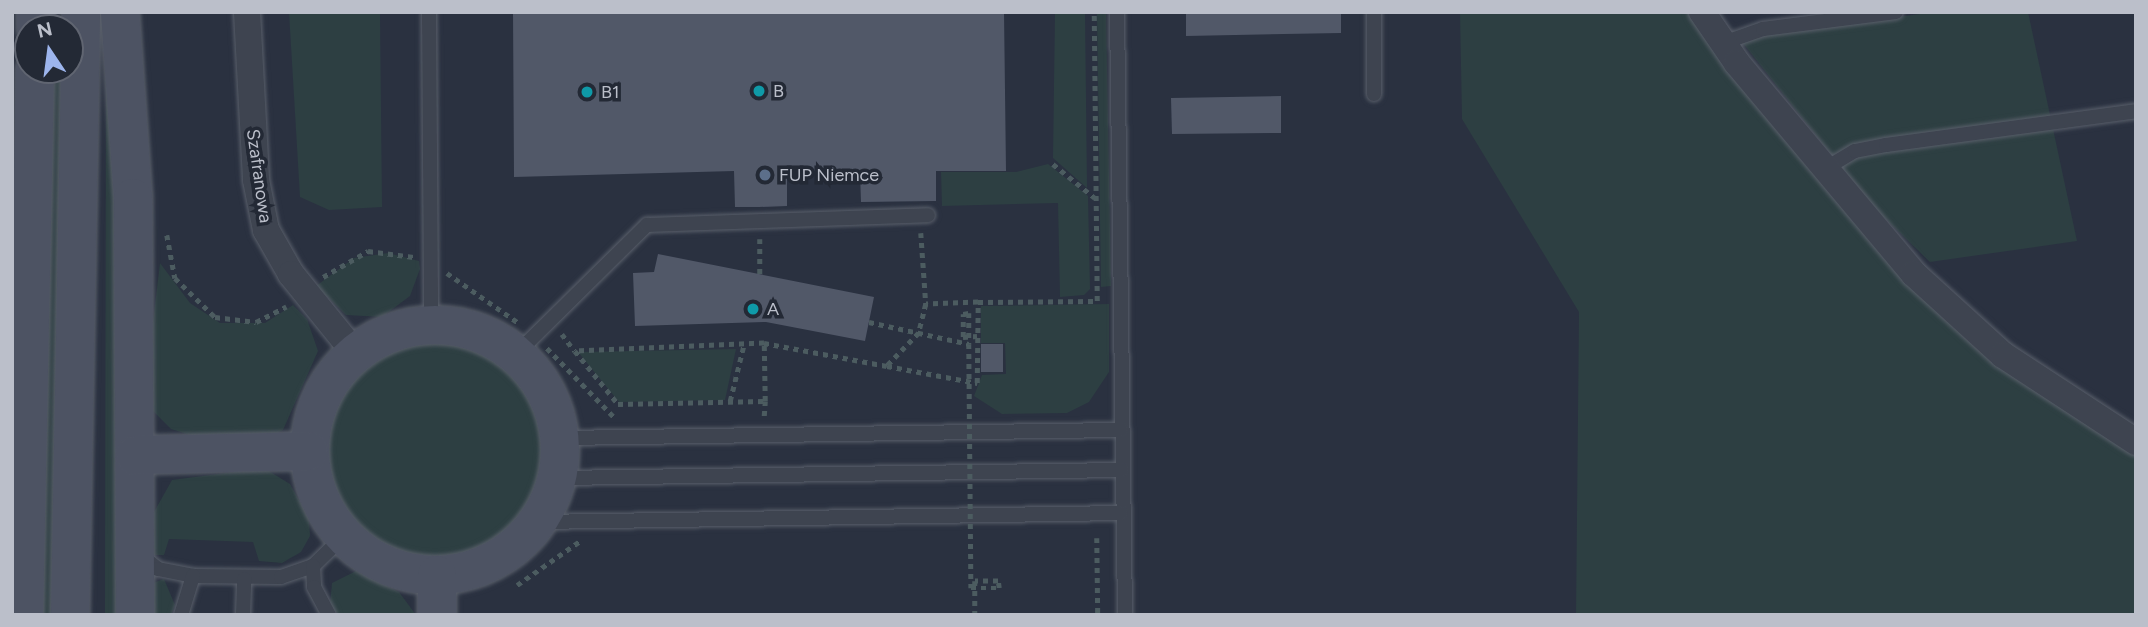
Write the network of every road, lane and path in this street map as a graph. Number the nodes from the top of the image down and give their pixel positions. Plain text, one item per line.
1 (81, 12) edge
2 (120, 12) edge
3 (247, 12) edge
4 (429, 12) edge
5 (1094, 12) edge
6 (1117, 12) edge
7 (1374, 12) edge
8 (1702, 12) edge
9 (1896, 12) edge
10 (1723, 43) junction
11 (35, 84) edge
12 (1374, 94) dead end
13 (2136, 111) edge
14 (1053, 164) dead end
15 (1828, 167) junction
16 (1096, 199) junction
17 (928, 215) dead end
18 (916, 229) dead end
19 (773, 232) dead end
20 (760, 274) dead end
21 (978, 302) junction
22 (926, 304) junction
23 (869, 321) dead end
24 (431, 324) junction
25 (977, 336) junction
26 (764, 343) junction
27 (744, 344) junction
28 (969, 344) junction
29 (575, 351) junction
30 (355, 353) junction
31 (516, 354) junction
32 (887, 366) junction
33 (730, 401) junction
34 (765, 401) junction
35 (751, 416) dead end
36 (628, 418) dead end
37 (1121, 430) junction
38 (560, 438) junction
39 (2136, 442) edge
40 (309, 451) junction
41 (135, 456) junction
42 (1122, 470) junction
43 (557, 478) junction
44 (1121, 513) junction
45 (537, 522) junction
46 (12, 530) edge
47 (344, 536) junction
48 (587, 536) dead end
49 (1097, 538) dead end
50 (135, 551) junction
51 (313, 566) junction
52 (437, 575) junction
53 (193, 576) junction
54 (244, 579) junction
55 (517, 585) dead end
56 (23, 615) edge
57 (70, 615) edge
58 (135, 615) edge
59 (181, 615) edge
60 (243, 615) edge
61 (329, 615) edge
62 (437, 615) edge
63 (975, 615) edge
64 (1097, 615) edge
65 (1125, 615) edge

1 - 57 main road
2 - 41 main road
3 - 30 street, Szafranowa
4 - 24 lane
5 - 16 path
6 - 37 lane
7 - 12 lane
8 - 10 street
9 - 10 lane
10 - 15 street
11 - 56 main road
13 - 15 lane
14 - 16 path
15 - 39 street
16 - 21 path
17 - 31 lane
18 - 22 path
19 - 20 path
21 - 22 path
21 - 25 path
22 - 32 path
23 - 28 path, bridge
24 - 30 main road
24 - 31 main road
25 - 28 path, bridge
25 - 32 path
26 - 27 path
26 - 32 path
26 - 34 path
27 - 29 path
27 - 33 path
28 - 63 path, bridge
29 - 33 path
29 - 36 path
30 - 40 main road
31 - 38 main road
33 - 34 path
34 - 35 path
37 - 38 lane
37 - 42 lane
38 - 43 main road
40 - 41 main road
40 - 47 main road
41 - 50 main road
42 - 43 lane
42 - 44 lane
43 - 45 main road
44 - 45 lane
44 - 65 lane
45 - 52 main road
46 - 56 main road
47 - 51 lane
47 - 52 main road
48 - 55 path
49 - 64 path
50 - 53 lane
50 - 58 main road
51 - 54 lane
51 - 61 lane
52 - 62 main road
53 - 54 lane
53 - 59 lane
54 - 60 lane

